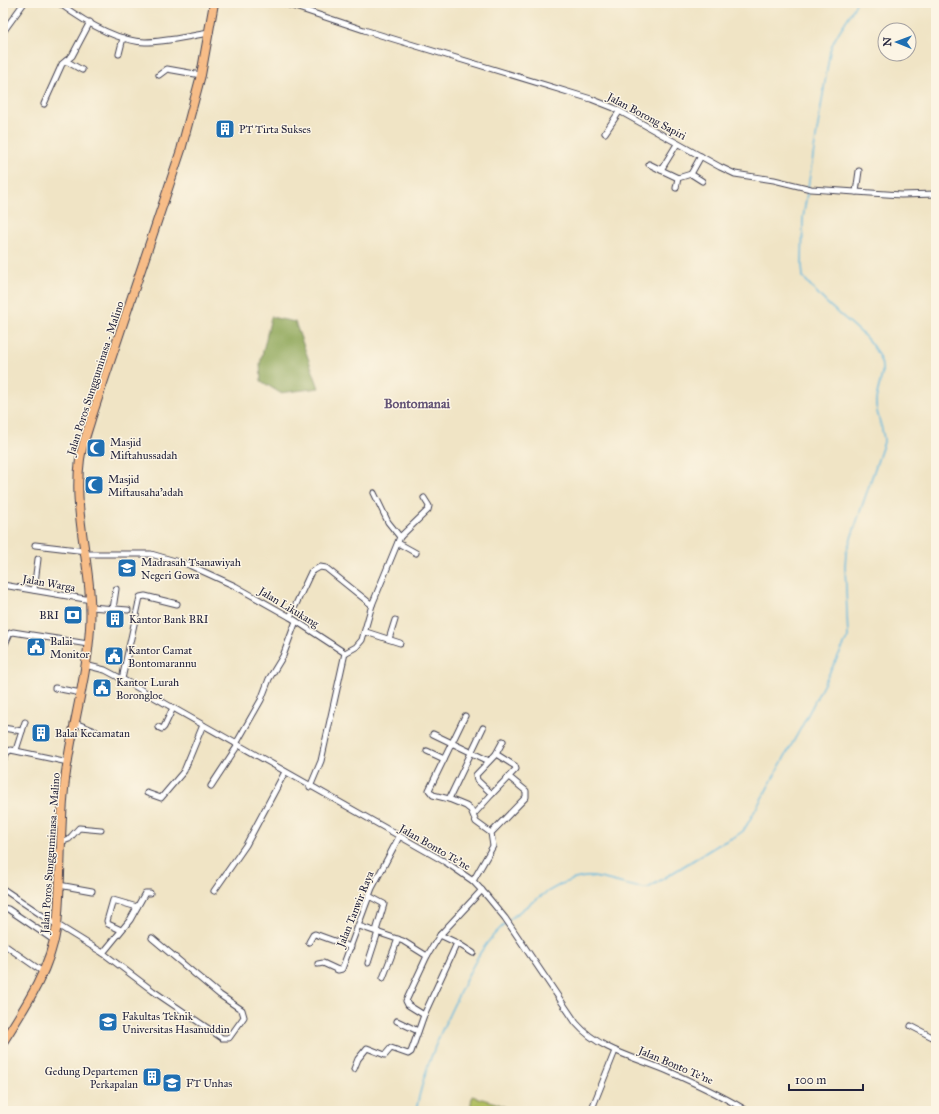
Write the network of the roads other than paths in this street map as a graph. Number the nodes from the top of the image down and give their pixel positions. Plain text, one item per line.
1 (24, 3) edge
2 (59, 3) edge
3 (214, 3) edge
4 (283, 3) edge
5 (90, 22) junction
6 (3, 32) edge
7 (210, 33) junction
8 (123, 38) junction
9 (120, 54) dead end
10 (66, 61) junction
11 (82, 70) dead end
12 (159, 75) dead end
13 (201, 75) junction
14 (44, 104) dead end
15 (619, 112) junction
16 (605, 133) dead end
17 (677, 144) junction
18 (701, 156) junction
19 (649, 164) dead end
20 (661, 170) junction
21 (858, 171) dead end
22 (691, 174) junction
23 (678, 178) junction
24 (702, 181) dead end
25 (676, 188) dead end
26 (856, 192) junction
27 (936, 194) edge
28 (374, 493) dead end
29 (424, 498) dead end
30 (400, 537) junction
31 (398, 543) junction
32 (34, 545) dead end
33 (86, 552) junction
34 (416, 553) dead end
35 (38, 559) dead end
36 (3, 585) edge
37 (116, 589) dead end
38 (34, 590) junction
39 (91, 603) junction
40 (177, 604) dead end
41 (372, 605) junction
42 (113, 609) junction
43 (128, 610) dead end
44 (290, 617) junction
45 (395, 620) dead end
46 (296, 621) junction
47 (366, 632) junction
48 (389, 639) junction
49 (400, 643) dead end
50 (88, 644) junction
51 (3, 645) edge
52 (346, 653) junction
53 (85, 665) junction
54 (122, 679) junction
55 (55, 688) dead end
56 (81, 693) junction
57 (173, 708) junction
58 (465, 716) dead end
59 (25, 722) dead end
60 (75, 723) junction
61 (203, 725) junction
62 (158, 727) dead end
63 (3, 728) edge
64 (483, 728) dead end
65 (22, 731) junction
66 (95, 731) dead end
67 (433, 734) dead end
68 (503, 741) dead end
69 (452, 743) junction
70 (237, 744) junction
71 (16, 750) junction
72 (427, 751) dead end
73 (472, 752) junction
74 (496, 754) junction
75 (444, 759) junction
76 (3, 761) edge
77 (489, 761) junction
78 (68, 762) junction
79 (285, 772) junction
80 (509, 777) junction
81 (211, 786) dead end
82 (310, 787) junction
83 (147, 794) dead end
84 (492, 794) junction
85 (449, 799) junction
86 (474, 814) junction
87 (101, 830) dead end
88 (491, 832) junction
89 (399, 837) junction
90 (61, 842) junction
91 (473, 881) junction
92 (59, 885) junction
93 (3, 889) edge
94 (482, 890) junction
95 (92, 891) dead end
96 (214, 891) dead end
97 (150, 893) dead end
98 (369, 896) junction
99 (137, 907) junction
100 (3, 908) edge
101 (57, 925) junction
102 (359, 926) junction
103 (121, 930) junction
104 (377, 932) junction
105 (440, 935) junction
106 (152, 938) dead end
107 (398, 939) junction
108 (55, 941) junction
109 (308, 942) dead end
110 (457, 943) junction
111 (3, 944) edge
112 (350, 947) junction
113 (104, 953) junction
114 (473, 953) dead end
115 (427, 956) junction
116 (368, 963) dead end
117 (318, 964) dead end
118 (43, 972) junction
119 (383, 978) dead end
120 (424, 1015) junction
121 (397, 1021) dead end
122 (911, 1026) dead end
123 (418, 1031) junction
124 (936, 1039) edge
125 (3, 1042) edge
126 (615, 1051) junction
127 (354, 1069) dead end
128 (591, 1111) edge
129 (747, 1111) edge

1 - 6 street
2 - 5 street
3 - 7 main road, Jalan Poros Sungguminasa - Malino
4 - 15 street, Jalan Borong Sapiri
5 - 8 street
5 - 10 street
7 - 8 street
7 - 13 main road, Jalan Poros Sungguminasa - Malino
8 - 9 street
10 - 11 street
10 - 14 street
12 - 13 street
13 - 33 main road, Jalan Poros Sungguminasa - Malino
15 - 16 street
15 - 17 street, Jalan Borong Sapiri
17 - 18 street, Jalan Borong Sapiri
17 - 20 street
18 - 22 street
18 - 26 street, Jalan Borong Sapiri
19 - 20 street
20 - 23 street
21 - 26 street
22 - 23 street
22 - 24 street
23 - 25 street
26 - 27 street, Jalan Borong Sapiri
28 - 30 street
29 - 30 street
30 - 31 street
31 - 34 street
31 - 41 street
32 - 33 street, Jalan Likukang
33 - 39 main road, Jalan Poros Sungguminasa - Malino
33 - 44 street, Jalan Likukang
35 - 38 street
36 - 38 street, Jalan Warga
37 - 42 street
38 - 39 street, Jalan Warga
39 - 42 street, Jalan Warga
39 - 50 main road, Jalan Poros Sungguminasa - Malino
40 - 54 street
41 - 44 street
41 - 47 street
42 - 43 street, Jalan Warga
44 - 46 street, Jalan Likukang
45 - 48 street
46 - 52 street, Jalan Likukang
46 - 70 street
47 - 48 street
47 - 52 street
48 - 49 street
50 - 51 street
50 - 53 main road, Jalan Poros Sungguminasa - Malino
52 - 82 street
53 - 54 street, Jalan Bonto Te'ne
53 - 56 main road, Jalan Poros Sungguminasa - Malino
54 - 57 street, Jalan Bonto Te'ne
55 - 56 street
56 - 60 main road, Jalan Poros Sungguminasa - Malino
57 - 61 street, Jalan Bonto Te'ne
57 - 62 street
58 - 69 street
59 - 65 street
60 - 66 street
60 - 78 main road, Jalan Poros Sungguminasa - Malino
61 - 70 street, Jalan Bonto Te'ne
61 - 83 street
63 - 65 street
64 - 73 street
65 - 71 street
67 - 69 street
68 - 74 street
69 - 73 street
69 - 75 street
70 - 79 street, Jalan Bonto Te'ne
70 - 81 street
71 - 76 street
71 - 78 street
72 - 75 street
73 - 77 street
73 - 85 street
74 - 77 street
74 - 80 street
75 - 85 street
77 - 84 street
78 - 90 main road, Jalan Poros Sungguminasa - Malino
79 - 82 street, Jalan Bonto Te'ne
79 - 96 street
80 - 84 street
80 - 88 street
82 - 89 street, Jalan Bonto Te'ne
84 - 86 street
85 - 86 street
86 - 88 street
87 - 90 street
88 - 91 street
89 - 91 street, Jalan Bonto Te'ne
89 - 98 street, Jalan Tanwir Raya
90 - 92 main road, Jalan Poros Sungguminasa - Malino
91 - 94 street, Jalan Bonto Te'ne
92 - 95 street
92 - 101 main road, Jalan Poros Sungguminasa - Malino
93 - 101 street
94 - 105 street
94 - 126 street, Jalan Bonto Te'ne
97 - 99 street
98 - 102 street, Jalan Tanwir Raya
98 - 104 street
99 - 103 street
99 - 103 street
100 - 108 street
101 - 108 main road, Jalan Poros Sungguminasa - Malino
101 - 113 street
102 - 104 street
102 - 112 street, Jalan Tanwir Raya
103 - 113 street
104 - 107 street
104 - 116 street
105 - 110 street
105 - 115 street
106 - 113 street
107 - 115 street
107 - 119 street
108 - 118 main road, Jalan Poros Sungguminasa - Malino
109 - 112 street
110 - 114 street
110 - 120 street
111 - 118 street
112 - 117 street, Jalan Tanwir Raya
115 - 120 street
118 - 125 main road, Jalan Poros Sungguminasa - Malino
120 - 123 street
121 - 123 street
122 - 124 street
123 - 127 street
126 - 128 street
126 - 129 street, Jalan Bonto Te'ne

